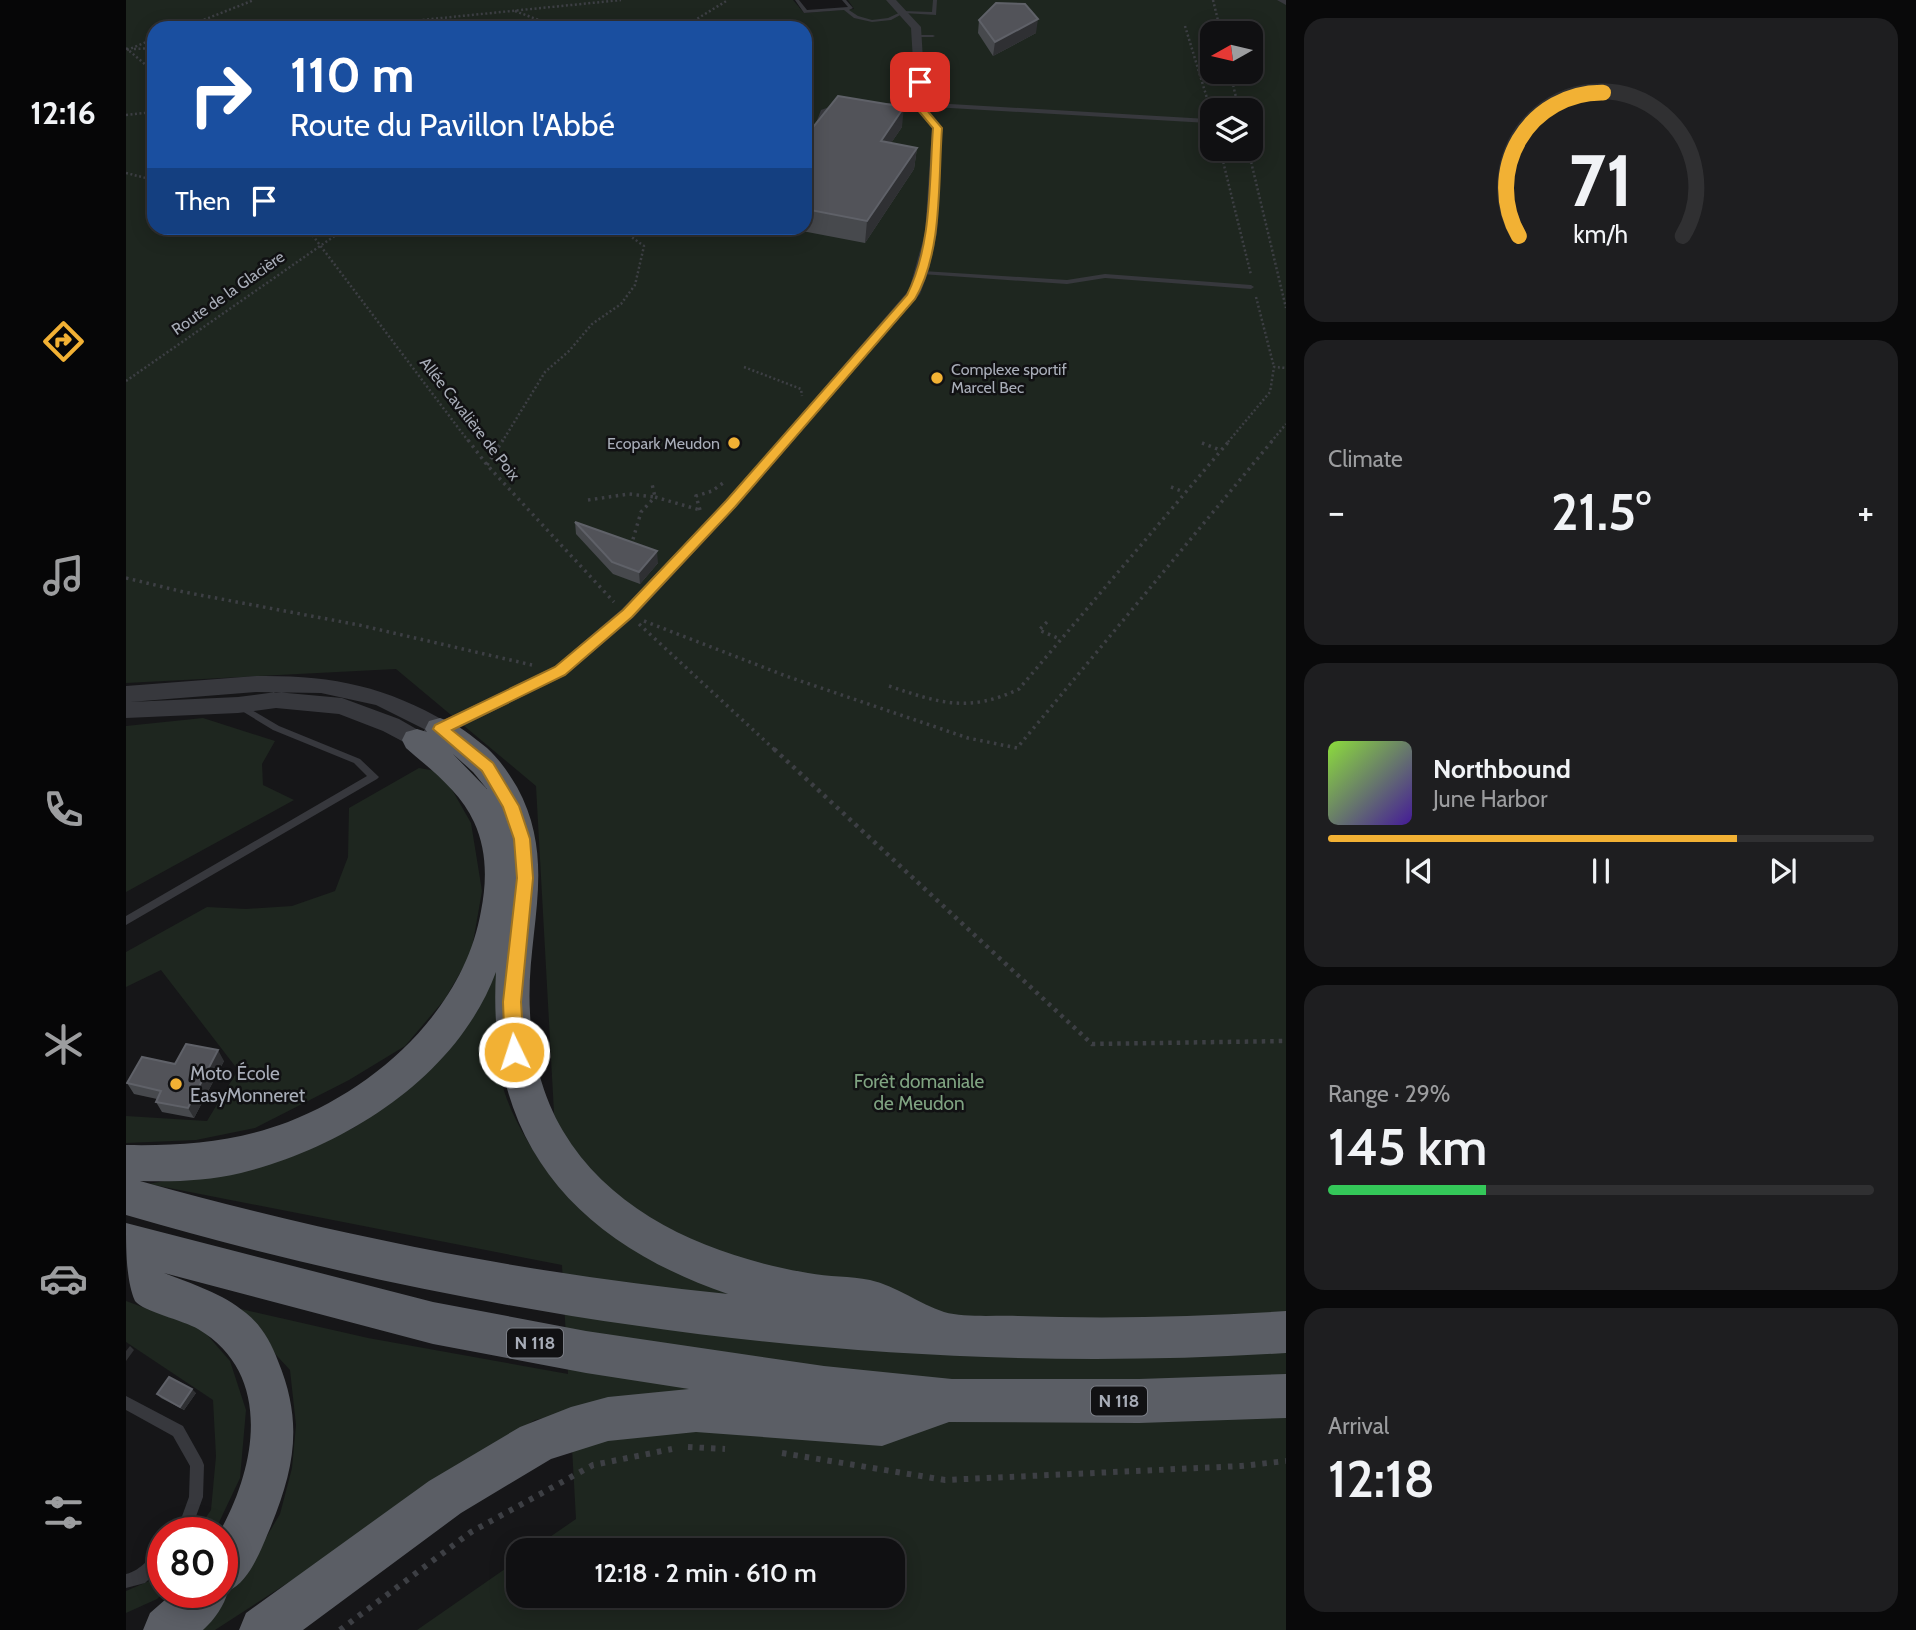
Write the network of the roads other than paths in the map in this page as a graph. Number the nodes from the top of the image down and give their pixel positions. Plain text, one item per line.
1 (797, 0) edge
2 (844, 0) edge
3 (891, 0) edge
4 (935, 0) edge
5 (844, 8) junction
6 (903, 12) junction
7 (921, 105) junction
8 (845, 106) edge
9 (864, 106) edge
10 (1200, 119) edge
11 (812, 136) edge
12 (923, 273) junction
13 (1253, 287) road end
14 (126, 694) edge
15 (238, 705) junction
16 (126, 710) edge
17 (429, 735) junction
18 (126, 921) edge
19 (126, 1163) edge
20 (126, 1196) edge
21 (126, 1245) edge
22 (1286, 1332) edge
23 (948, 1335) junction
24 (1286, 1396) edge
25 (952, 1401) junction
26 (126, 1403) edge
27 (189, 1517) edge
28 (238, 1541) edge
29 (147, 1571) edge
30 (126, 1581) edge
31 (189, 1608) edge
32 (167, 1630) edge
33 (263, 1630) edge

1 - 5 lane
2 - 5 lane
3 - 6 street
4 - 6 lane
5 - 6 lane
6 - 7 street
7 - 9 lane
7 - 10 lane
7 - 12 street
8 - 11 lane
12 - 13 lane
12 - 17 street
14 - 17 street
15 - 16 street
15 - 17 street
15 - 18 lane
17 - 19 highway
17 - 23 highway
20 - 23 highway
21 - 25 highway, N 118
21 - 28 highway
22 - 23 highway
24 - 25 highway, N 118
25 - 33 highway
26 - 27 lane
29 - 30 lane
31 - 32 highway

